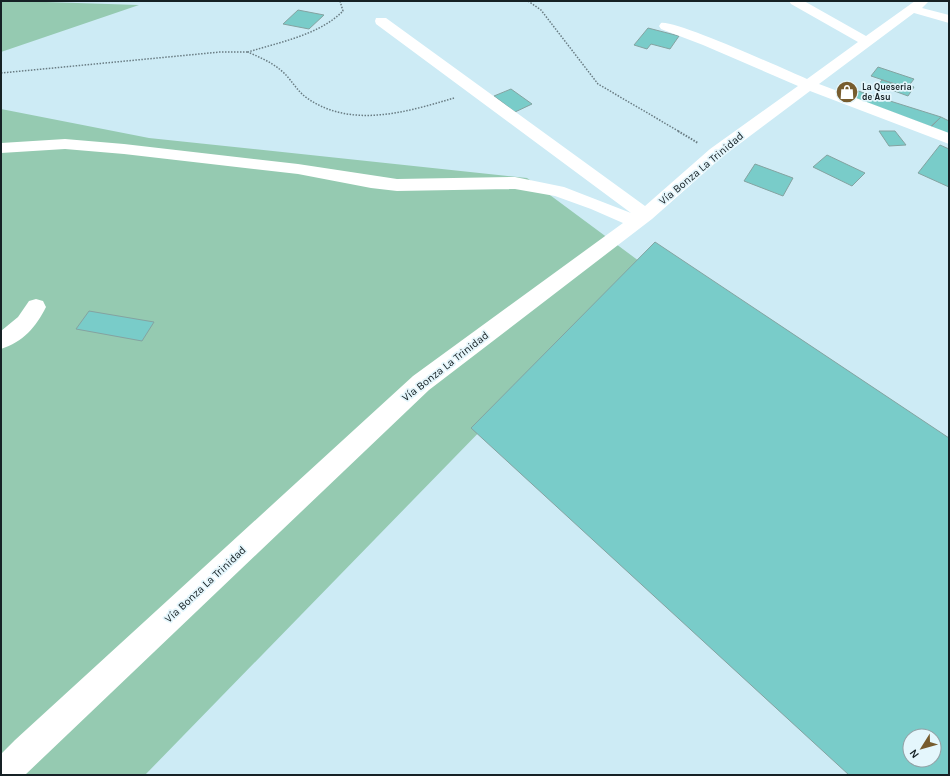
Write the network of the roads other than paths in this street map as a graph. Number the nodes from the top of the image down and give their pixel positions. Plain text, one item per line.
1 (796, 1) edge
2 (918, 5) edge
3 (949, 19) edge
4 (381, 21) dead end
5 (666, 26) dead end
6 (867, 42) junction
7 (808, 85) junction
8 (949, 139) edge
9 (1, 148) edge
10 (641, 218) junction
11 (36, 308) dead end
12 (1, 342) edge
13 (4, 775) edge

1 - 6 street
2 - 3 street
2 - 6 street, Vía Bonza La Trinidad
4 - 10 street
5 - 7 street
6 - 7 street, Vía Bonza La Trinidad
7 - 8 street
7 - 10 street, Vía Bonza La Trinidad
9 - 10 street
10 - 13 street, Vía Bonza La Trinidad
11 - 12 street

